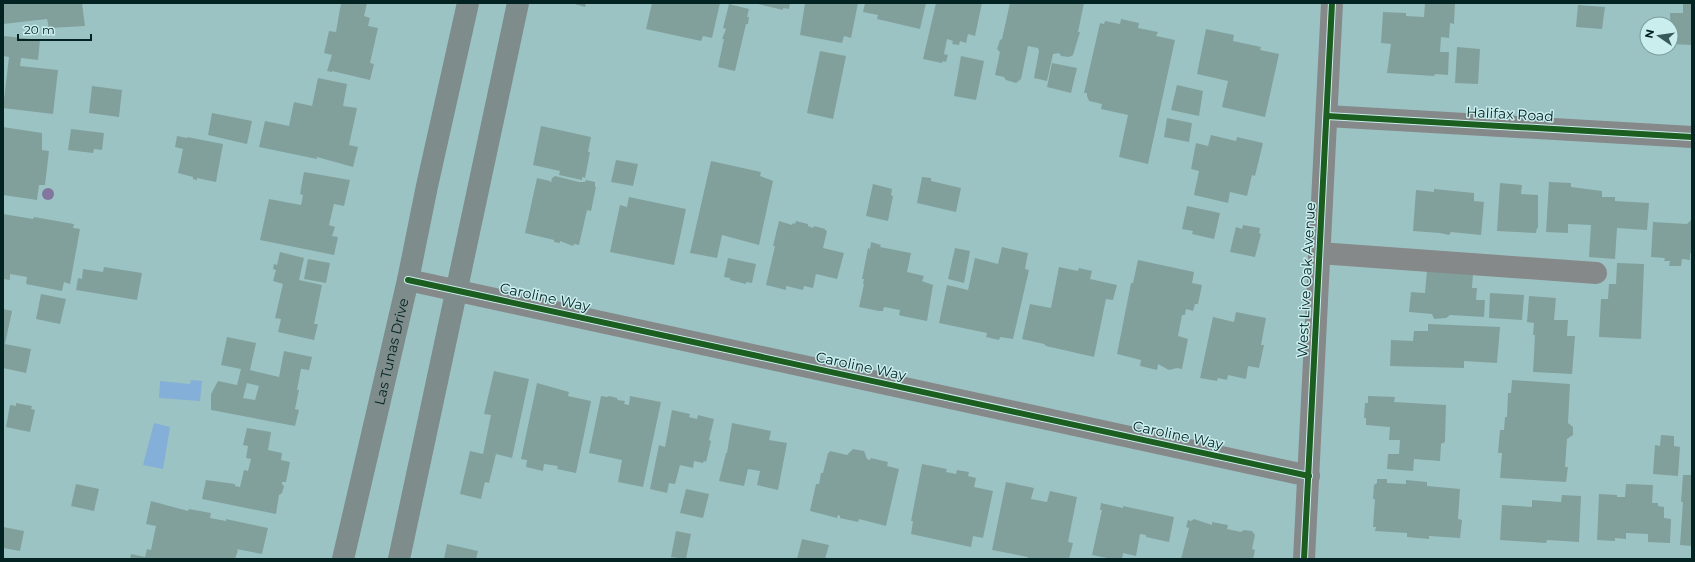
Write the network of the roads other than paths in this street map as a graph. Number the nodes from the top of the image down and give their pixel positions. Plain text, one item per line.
1 (468, 3) edge
2 (518, 3) edge
3 (1332, 3) edge
4 (1327, 116) junction
5 (1692, 137) edge
6 (1319, 253) junction
7 (1596, 273) dead end
8 (408, 280) junction
9 (457, 291) junction
10 (1309, 476) junction
11 (343, 559) edge
12 (398, 559) edge
13 (1304, 559) edge

1 - 8 main road, Las Tunas Drive
2 - 9 main road
3 - 4 street, West Live Oak Avenue
4 - 5 street, Halifax Road
4 - 6 street, West Live Oak Avenue
6 - 7 street
6 - 10 street, West Live Oak Avenue
8 - 9 street, Caroline Way
8 - 11 main road, Las Tunas Drive
9 - 10 street, Caroline Way
9 - 12 main road
10 - 13 street, West Live Oak Avenue

